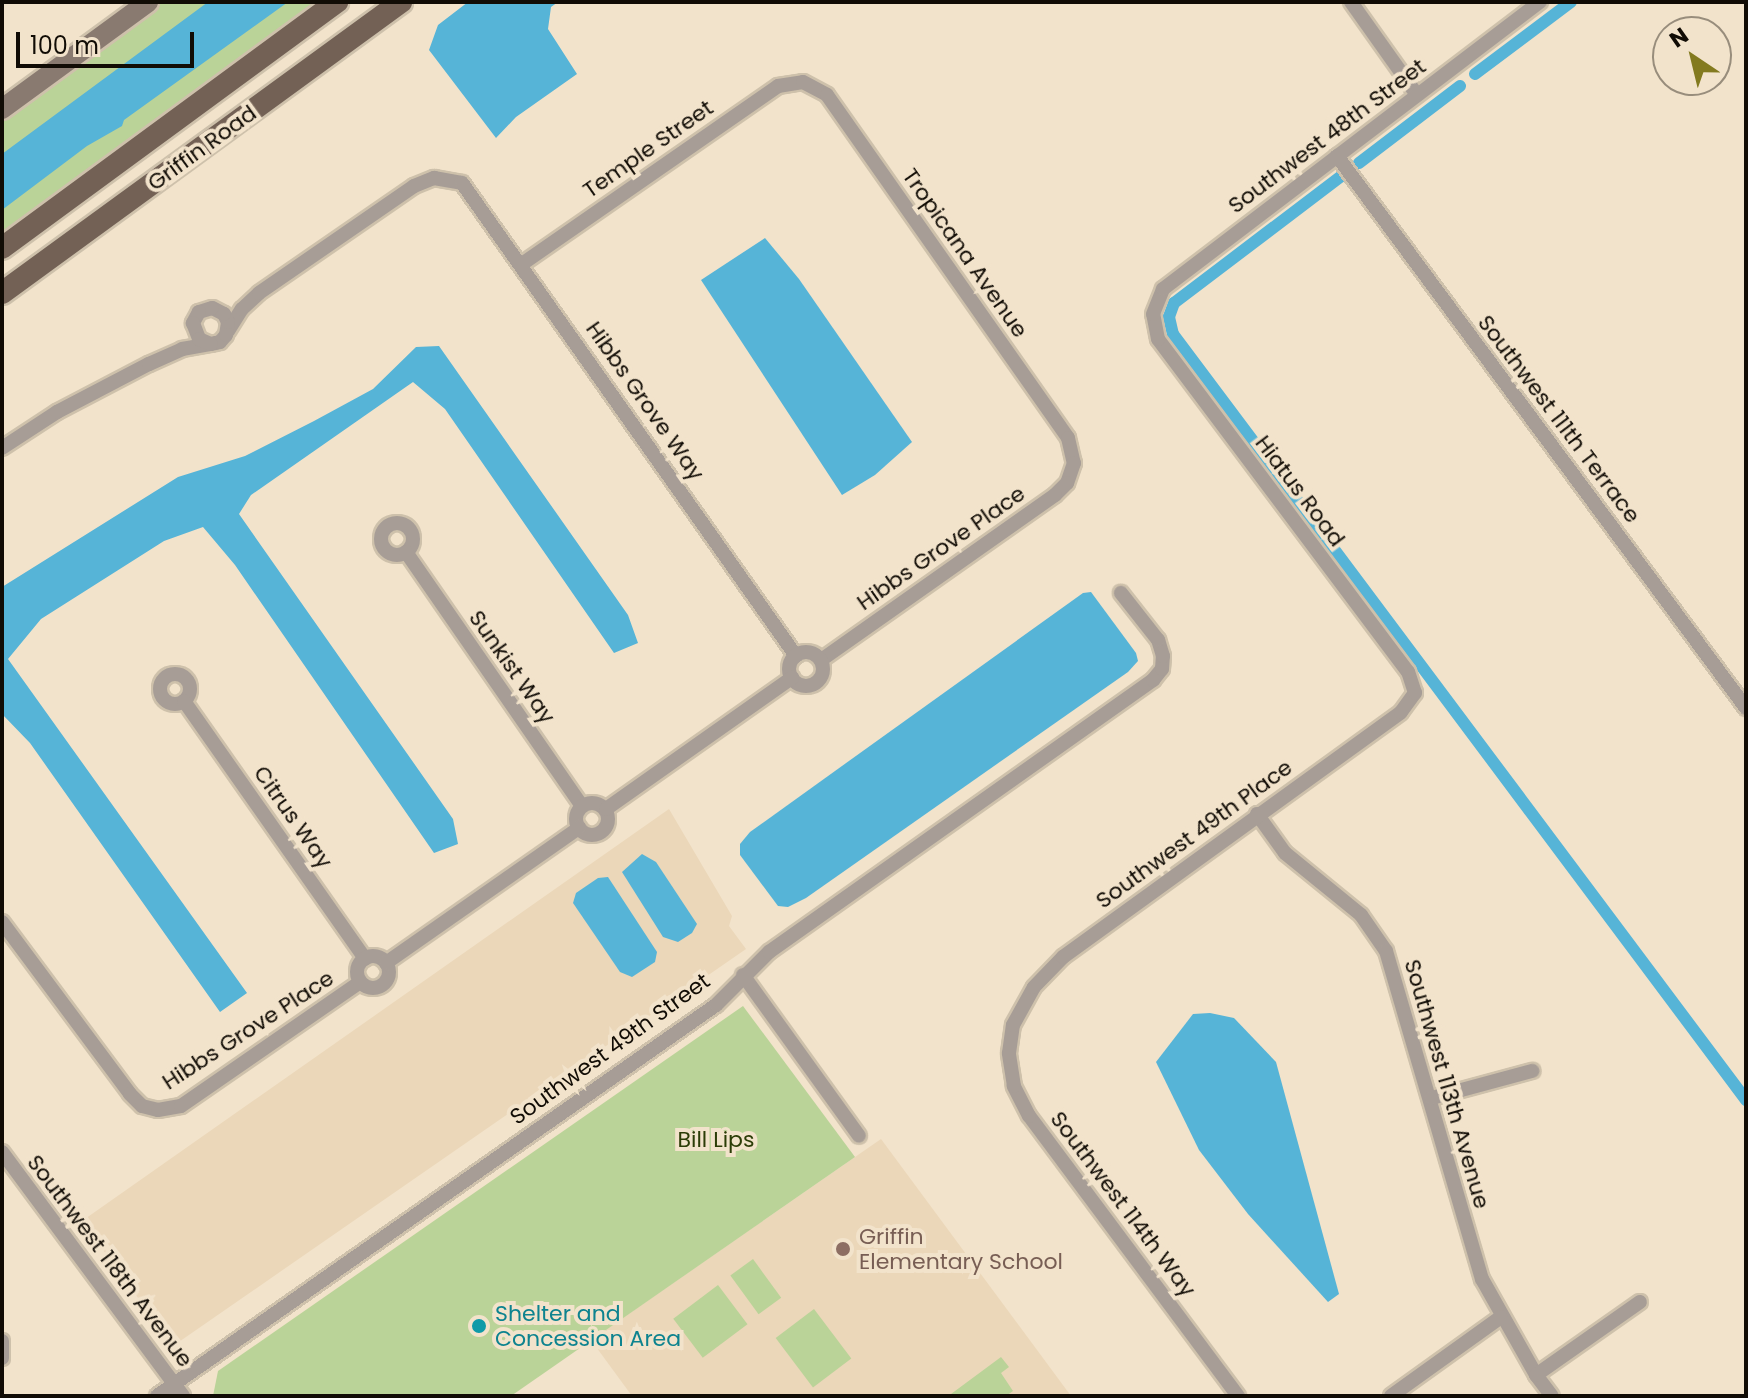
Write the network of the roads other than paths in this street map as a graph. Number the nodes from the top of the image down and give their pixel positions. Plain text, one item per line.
1 (148, 2) edge
2 (337, 2) edge
3 (401, 2) edge
4 (1351, 2) edge
5 (1540, 2) edge
6 (803, 82) joint
7 (1417, 95) junction
8 (2, 109) edge
9 (1337, 156) junction
10 (2, 248) edge
11 (522, 264) junction
12 (2, 293) edge
13 (259, 293) junction
14 (212, 308) junction
15 (1153, 314) joint
16 (194, 319) junction
17 (228, 331) junction
18 (211, 344) junction
19 (149, 364) junction
20 (2, 448) edge
21 (1074, 463) joint
22 (406, 552) dead end
23 (1121, 593) dead end
24 (796, 656) junction
25 (821, 660) junction
26 (792, 678) junction
27 (1415, 693) joint
28 (184, 701) dead end
29 (1746, 708) edge
30 (582, 806) junction
31 (606, 809) junction
32 (1257, 814) junction
33 (579, 828) junction
34 (2, 922) edge
35 (7, 939) edge
36 (365, 959) junction
37 (386, 963) junction
38 (743, 975) junction
39 (360, 982) junction
40 (1013, 1025) joint
41 (1532, 1071) dead end
42 (1432, 1098) junction
43 (859, 1136) dead end
44 (2, 1152) edge
45 (1640, 1302) dead end
46 (1501, 1317) junction
47 (1536, 1375) junction
48 (178, 1390) edge
49 (157, 1396) edge
50 (1238, 1396) edge
51 (1391, 1396) edge
52 (1552, 1396) edge

1 - 8 street
2 - 10 main road, Griffin Road
3 - 12 main road, Griffin Road
4 - 7 street
5 - 7 street, Southwest 48th Street
6 - 11 street, Temple Street
6 - 21 street, Tropicana Avenue
7 - 9 street, Southwest 48th Street
9 - 15 street, Southwest 48th Street
9 - 29 street, Southwest 111th Terrace
11 - 13 street, Hibbs Grove Way
11 - 24 street, Hibbs Grove Way
13 - 14 street
13 - 17 street
14 - 16 street
14 - 17 street
15 - 27 street, Hiatus Road
16 - 18 street
16 - 19 street
17 - 18 street
18 - 19 street
19 - 20 street
21 - 25 street, Hibbs Grove Place
22 - 30 street, Sunkist Way
23 - 38 street, Southwest 49th Street
24 - 25 street
24 - 26 street
25 - 26 street
26 - 31 street
27 - 32 street, Southwest 49th Place
28 - 36 street, Citrus Way
30 - 31 street
30 - 33 street
31 - 33 street
32 - 40 street, Southwest 49th Place
32 - 42 street, Southwest 113th Avenue
33 - 37 street
34 - 35 street
35 - 39 street, Hibbs Grove Place
36 - 37 street
36 - 39 street
37 - 39 street
38 - 43 street
38 - 48 street, Southwest 49th Street
40 - 50 street, Southwest 114th Way
41 - 42 street
42 - 46 street, Southwest 113th Avenue
44 - 48 street, Southwest 118th Avenue
45 - 47 street
46 - 47 street, Southwest 113th Avenue
46 - 51 street
47 - 52 street, Southwest 113th Avenue
48 - 49 street, Southwest 49th Street

